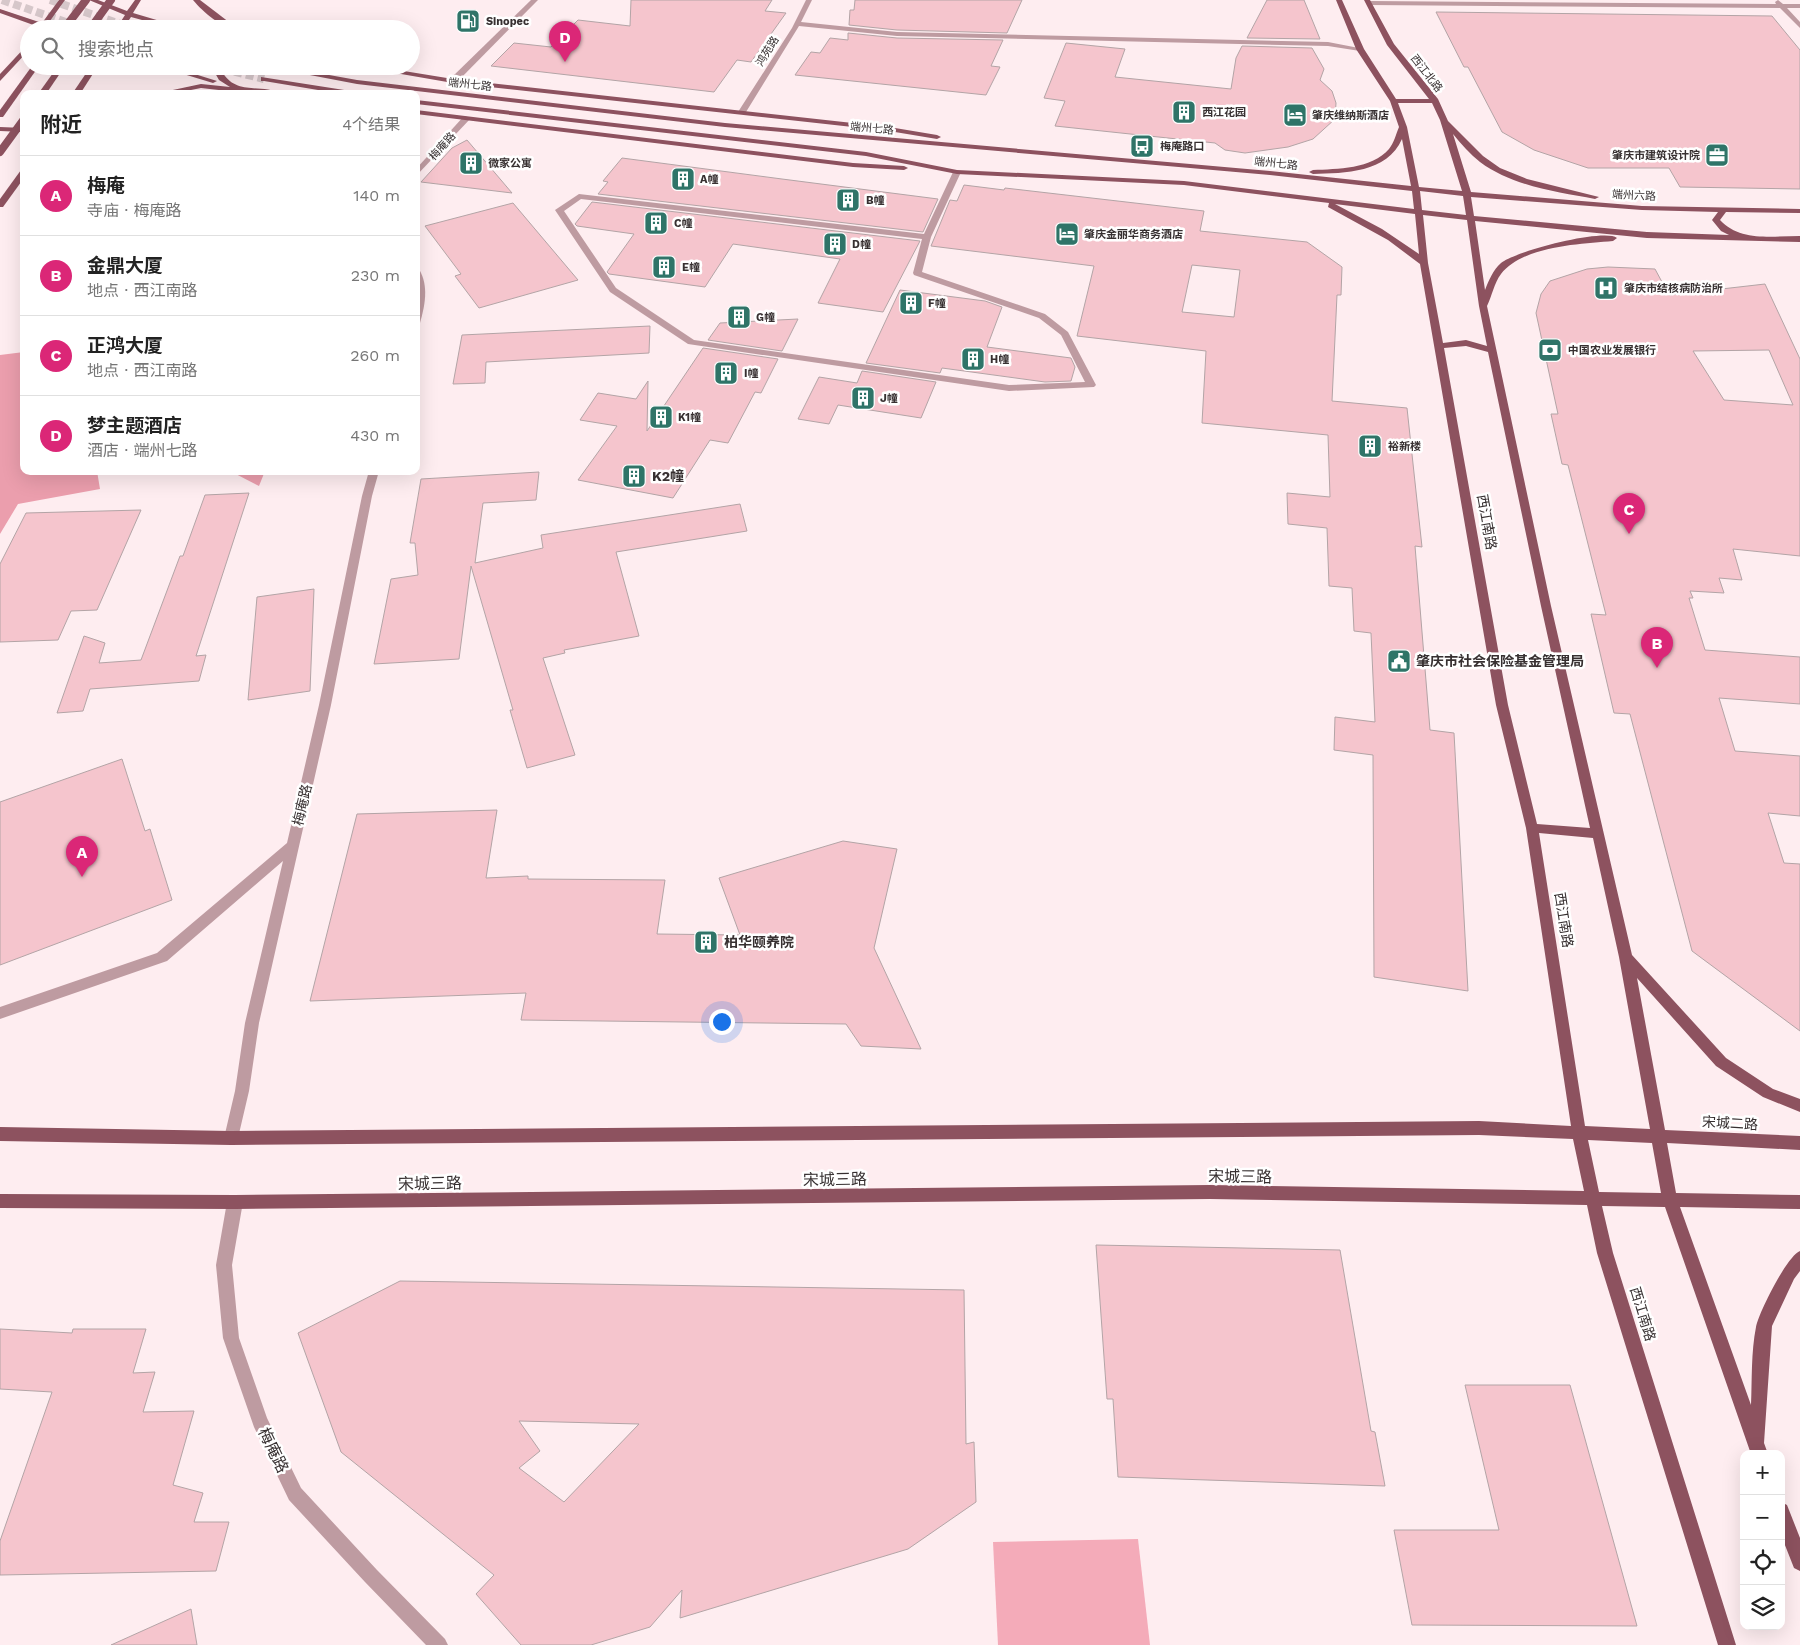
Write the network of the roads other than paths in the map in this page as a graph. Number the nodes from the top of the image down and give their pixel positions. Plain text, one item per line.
1 (62, 0) edge
2 (86, 0) edge
3 (92, 0) edge
4 (111, 0) edge
5 (138, 0) edge
6 (196, 0) edge
7 (534, 0) edge
8 (809, 0) edge
9 (1338, 0) edge
10 (1368, 1) edge
11 (1621, 2) edge
12 (1779, 3) edge
13 (1800, 6) edge
14 (0, 11) edge
15 (129, 14) junction
16 (24, 20) edge
17 (47, 20) edge
18 (71, 20) edge
19 (97, 20) edge
20 (125, 20) edge
21 (151, 20) edge
22 (222, 20) edge
23 (797, 24) junction
24 (1800, 26) edge
25 (1360, 48) junction
26 (20, 56) edge
27 (29, 75) edge
28 (56, 75) edge
29 (89, 75) edge
30 (192, 75) edge
31 (220, 75) edge
32 (317, 75) edge
33 (415, 75) edge
34 (264, 78) tunnel mouth
35 (0, 79) edge
36 (453, 81) junction
37 (237, 88) junction
38 (45, 90) edge
39 (79, 90) edge
40 (180, 90) edge
41 (250, 90) edge
42 (334, 90) edge
43 (1394, 101) junction
44 (1435, 101) junction
45 (420, 102) edge
46 (420, 112) edge
47 (742, 112) junction
48 (0, 115) edge
49 (467, 118) junction
50 (1444, 120) junction
51 (20, 124) edge
52 (1403, 127) junction
53 (0, 129) edge
54 (20, 130) edge
55 (1011, 151) junction
56 (0, 152) edge
57 (420, 170) edge
58 (957, 172) junction
59 (1270, 173) junction
60 (20, 178) edge
61 (1416, 189) junction
62 (1468, 194) junction
63 (1325, 202) junction
64 (0, 205) edge
65 (1642, 208) junction
66 (1724, 209) junction
67 (1800, 211) edge
68 (1418, 212) junction
69 (1471, 218) junction
70 (1647, 235) junction
71 (927, 237) junction
72 (1742, 238) junction
73 (1800, 239) edge
74 (1424, 263) junction
75 (420, 283) edge
76 (1483, 306) junction
77 (420, 310) edge
78 (1438, 346) junction
79 (1493, 351) junction
80 (373, 475) edge
81 (1532, 828) junction
82 (1598, 834) junction
83 (293, 845) junction
84 (1626, 957) junction
85 (0, 1013) edge
86 (1800, 1106) edge
87 (1580, 1132) junction
88 (0, 1134) edge
89 (1659, 1136) junction
90 (231, 1138) junction
91 (1800, 1143) edge
92 (1595, 1199) junction
93 (1670, 1200) junction
94 (0, 1201) edge
95 (235, 1202) junction
96 (1800, 1202) edge
97 (1800, 1258) edge
98 (1758, 1449) edge
99 (1785, 1522) edge
100 (1800, 1562) edge
101 (439, 1645) edge
102 (1727, 1645) edge

1 - 17 main road
2 - 18 main road, bridge
3 - 15 main road
4 - 19 main road, bridge
5 - 15 main road
6 - 22 main road
7 - 36 street
8 - 23 street, 鸿苑路
9 - 25 main road
10 - 11 street
10 - 44 main road, 西江北路
11 - 12 street
12 - 13 street
12 - 24 street
14 - 16 main road
15 - 20 main road
15 - 21 main road
23 - 25 street
23 - 47 street, 鸿苑路
25 - 43 main road
26 - 35 main road
27 - 48 main road
28 - 38 main road
29 - 39 main road
30 - 37 main road
31 - 37 main road
32 - 55 main road, 端州七路
33 - 36 main road
34 - 42 main road
36 - 47 main road
37 - 40 main road
37 - 41 main road
43 - 44 main road
43 - 52 main road
44 - 50 main road, 西江北路
45 - 58 main road, 端州七路
46 - 49 main road
47 - 55 main road
49 - 57 street, 梅庵路
49 - 58 main road
50 - 62 main road, 西江北路
50 - 65 main road
51 - 56 main road, bridge
52 - 59 main road
52 - 61 main road
53 - 54 main road
55 - 59 main road, 端州七路
58 - 63 main road, 端州七路
58 - 71 street
59 - 61 main road, 端州七路
60 - 64 main road
61 - 62 main road, 端州七路
61 - 68 main road, 西江南路
62 - 65 main road, 端州六路
62 - 69 main road
63 - 68 main road, 端州七路
63 - 74 main road
65 - 66 main road, 端州六路
66 - 67 main road, 端州六路
66 - 72 main road
68 - 69 main road, 端州七路
68 - 74 main road, 西江南路
69 - 70 main road, 端州七路
69 - 76 main road
70 - 72 main road
70 - 76 main road
71 - 71 street
72 - 73 main road
74 - 78 main road, 西江南路
75 - 77 street
76 - 79 main road
78 - 79 main road
78 - 81 main road, 西江南路
79 - 82 main road
80 - 83 street, 梅庵路
81 - 82 main road
81 - 87 main road, 西江南路
82 - 84 main road
83 - 85 street
83 - 90 street, 梅庵路
84 - 86 main road
84 - 89 main road
87 - 89 main road
87 - 90 main road
87 - 92 main road, 西江南路
88 - 90 main road
89 - 91 main road, 宋城二路
89 - 93 main road
92 - 93 main road, 宋城三路
92 - 95 main road, 宋城三路
92 - 102 main road, 西江南路
93 - 96 main road
93 - 98 main road
94 - 95 main road, 宋城三路
95 - 101 street, 梅庵路
97 - 98 main road
99 - 100 main road

